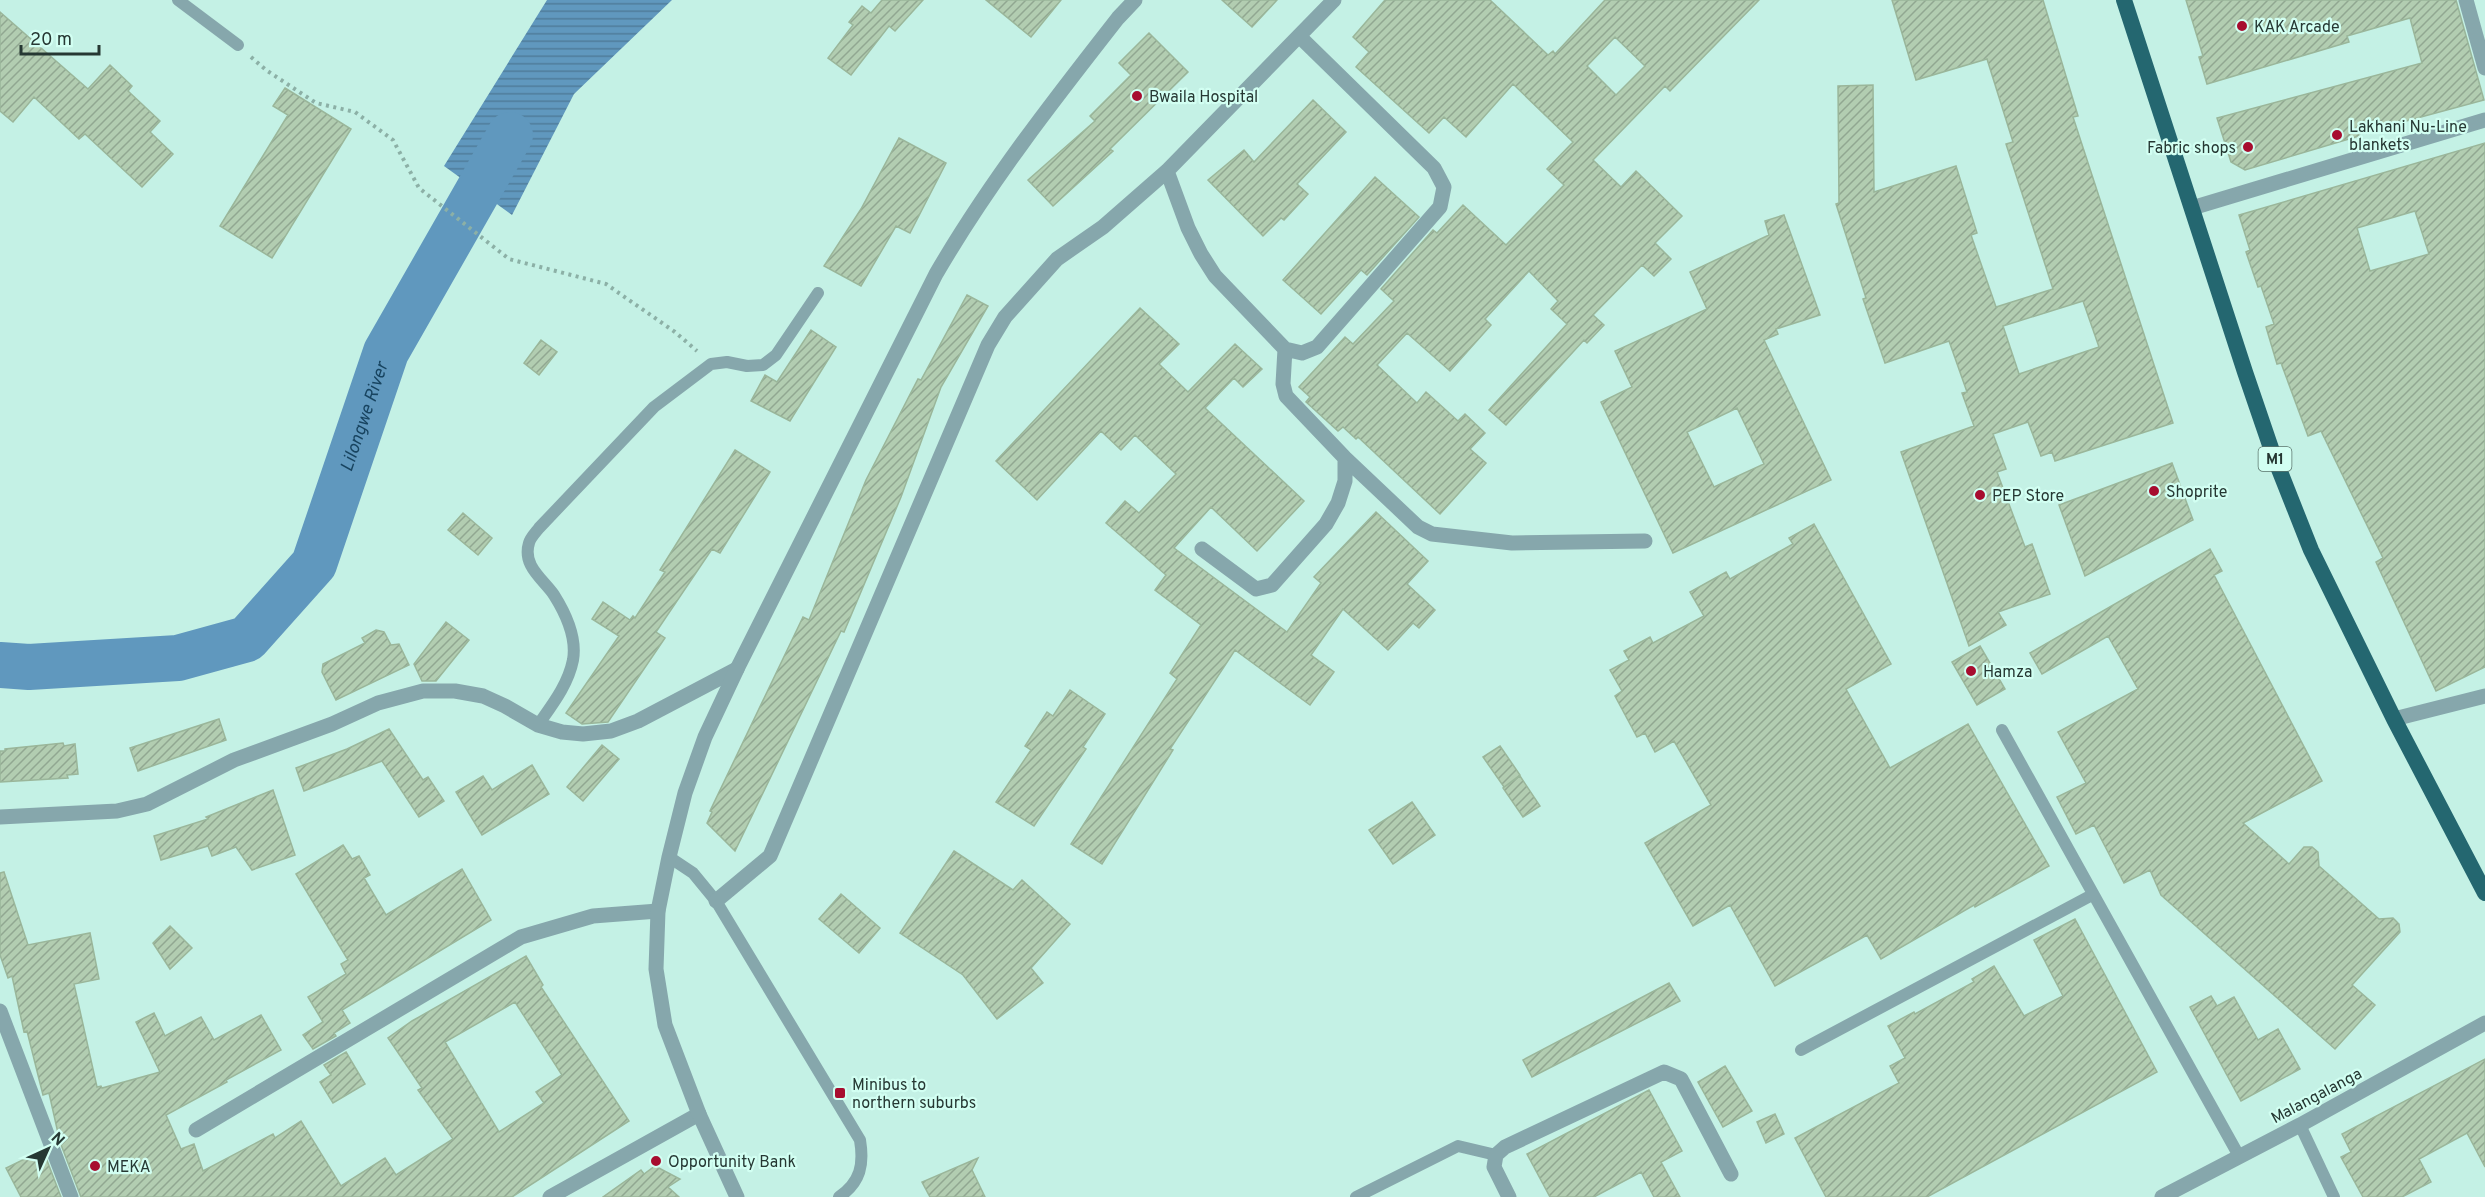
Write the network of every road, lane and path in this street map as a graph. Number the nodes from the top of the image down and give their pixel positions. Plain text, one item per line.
1 (178, 0) edge
2 (1135, 0) edge
3 (1334, 0) edge
4 (2124, 0) edge
5 (2466, 0) edge
6 (1299, 36) junction
7 (238, 45) joint
8 (2485, 68) edge
9 (2485, 120) edge
10 (1167, 171) junction
11 (2192, 208) junction
12 (818, 293) dead end
13 (1285, 349) junction
14 (711, 364) junction
15 (1345, 458) junction
16 (1645, 541) dead end
17 (1202, 549) dead end
18 (736, 669) junction
19 (2485, 696) edge
20 (2394, 718) junction
21 (538, 725) junction
22 (2002, 730) dead end
23 (0, 818) edge
24 (669, 856) junction
25 (2485, 893) edge
26 (2092, 895) junction
27 (716, 901) junction
28 (658, 911) junction
29 (0, 1011) edge
30 (2485, 1023) edge
31 (1801, 1050) dead end
32 (699, 1114) junction
33 (2300, 1125) junction
34 (196, 1130) dead end
35 (1496, 1155) junction
36 (2239, 1155) junction
37 (1731, 1174) dead end
38 (71, 1197) edge
39 (550, 1197) edge
40 (737, 1197) edge
41 (839, 1197) edge
42 (1356, 1197) edge
43 (1509, 1197) edge
44 (2162, 1197) edge
45 (2334, 1197) edge

1 - 7 lane
2 - 18 street
3 - 6 street
4 - 11 highway, M1
5 - 8 street
6 - 10 street
6 - 13 street
7 - 14 path
9 - 11 street
10 - 13 street
10 - 27 street
11 - 20 highway, M1
12 - 14 lane
13 - 15 street
14 - 21 lane
15 - 16 street
15 - 17 street
18 - 21 street
18 - 24 street
19 - 20 street
20 - 25 highway, M1
21 - 23 street
22 - 26 lane
24 - 27 lane
24 - 28 street
26 - 31 lane
26 - 36 lane
27 - 41 lane
28 - 32 street
28 - 34 street
29 - 38 street
30 - 33 street, Malangalanga
32 - 39 street
32 - 40 street
33 - 36 street, Malangalanga
33 - 45 lane
35 - 37 street
35 - 42 lane
35 - 43 street
36 - 44 street, Malangalanga

